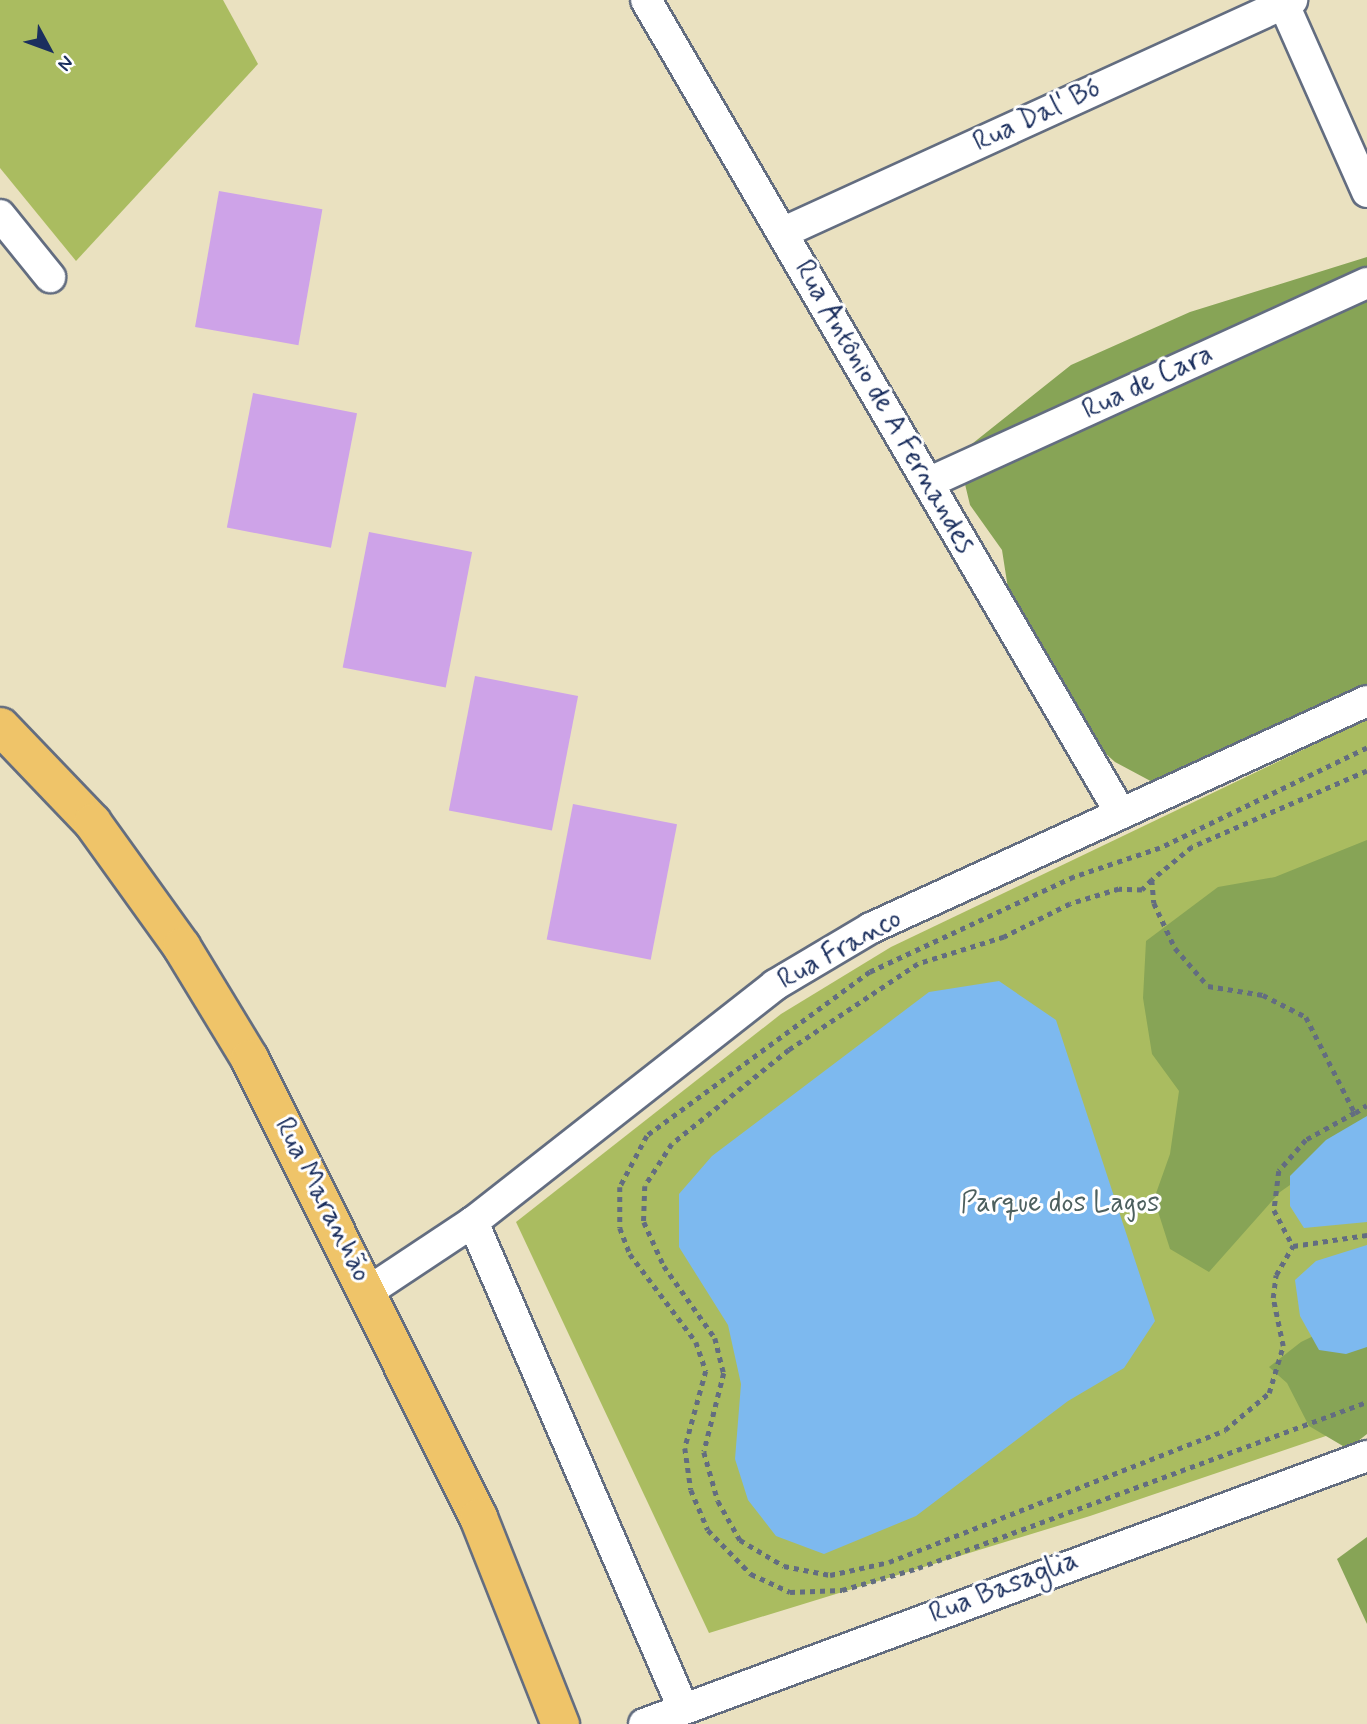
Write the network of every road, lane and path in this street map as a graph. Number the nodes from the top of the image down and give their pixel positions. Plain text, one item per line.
1 (646, 0) edge
2 (1286, 1) edge
3 (1367, 192) edge
4 (0, 215) edge
5 (782, 233) junction
6 (50, 277) dead end
7 (1367, 283) edge
8 (928, 483) junction
9 (1367, 701) edge
10 (0, 726) edge
11 (1367, 748) edge
12 (1367, 771) edge
13 (1121, 814) junction
14 (1152, 880) junction
15 (1367, 1105) edge
16 (1355, 1113) junction
17 (473, 1222) junction
18 (1367, 1235) edge
19 (1293, 1246) junction
20 (369, 1291) junction
21 (1367, 1402) edge
22 (1367, 1456) edge
23 (683, 1708) junction
24 (560, 1724) edge
25 (643, 1724) edge

1 - 5 street, Rua Antônio de A Fernandes
2 - 3 street
2 - 5 street, Rua Dal' Bó
4 - 6 street
5 - 8 street, Rua Antônio de A Fernandes
7 - 8 street, Rua de Cara
8 - 13 street, Rua Antônio de A Fernandes
9 - 13 street, Rua Franco
10 - 20 main road, Rua Maranhão
11 - 21 path
12 - 14 path
13 - 17 street, Rua Franco
14 - 16 path
14 - 19 path
15 - 16 path
16 - 19 path
17 - 20 street, Rua Franco
17 - 23 street
18 - 19 path
20 - 24 main road, Rua Maranhão
22 - 23 street, Rua Basaglia
23 - 25 street, Rua Basaglia

